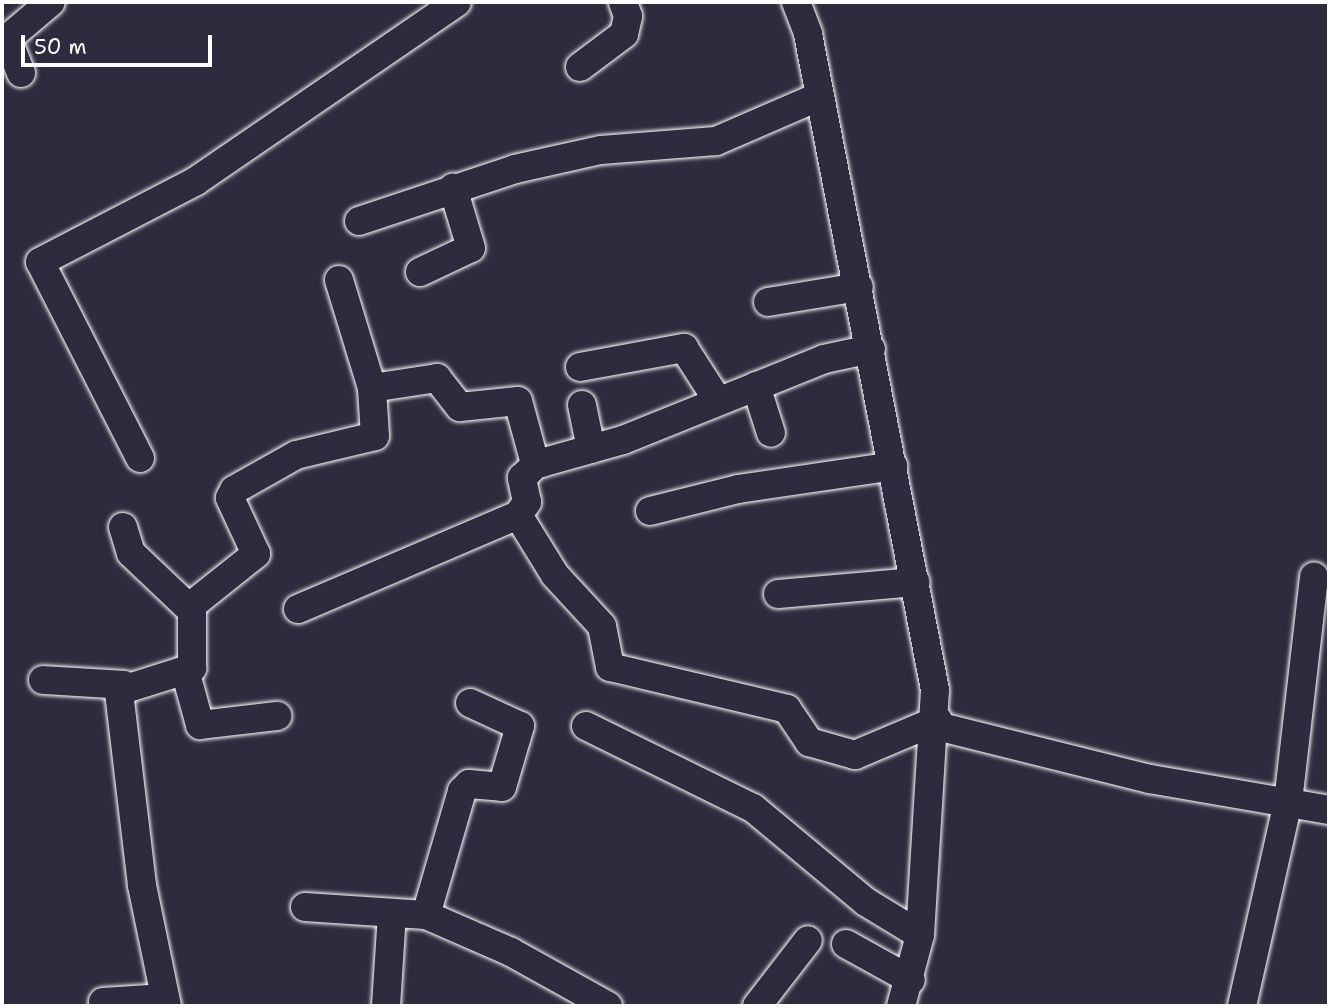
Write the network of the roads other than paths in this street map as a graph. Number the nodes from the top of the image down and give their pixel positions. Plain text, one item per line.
1 (51, 2) edge
2 (457, 2) edge
3 (622, 2) edge
4 (796, 2) edge
5 (580, 66) dead end
6 (21, 73) dead end
7 (820, 96) junction
8 (453, 188) junction
9 (359, 221) dead end
10 (420, 272) dead end
11 (339, 281) dead end
12 (859, 287) junction
13 (768, 302) dead end
14 (872, 349) junction
15 (580, 367) dead end
16 (756, 386) junction
17 (372, 388) junction
18 (718, 401) junction
19 (582, 405) dead end
20 (771, 433) dead end
21 (591, 449) junction
22 (140, 458) dead end
23 (537, 463) junction
24 (893, 466) junction
25 (650, 511) dead end
26 (518, 515) junction
27 (123, 527) dead end
28 (1314, 576) dead end
29 (915, 582) junction
30 (778, 594) dead end
31 (191, 609) junction
32 (298, 610) dead end
33 (186, 674) junction
34 (43, 680) dead end
35 (124, 685) junction
36 (470, 703) dead end
37 (276, 716) dead end
38 (937, 723) junction
39 (586, 726) dead end
40 (1288, 802) junction
41 (1329, 810) edge
42 (305, 907) dead end
43 (391, 913) junction
44 (426, 915) junction
45 (920, 935) junction
46 (808, 940) dead end
47 (846, 944) dead end
48 (911, 980) junction
49 (103, 1002) dead end
50 (166, 1002) edge
51 (386, 1006) edge
52 (608, 1006) edge
53 (757, 1006) edge
54 (901, 1006) edge
55 (1242, 1006) edge

1 - 6 street
2 - 22 street
3 - 5 street
4 - 7 street
7 - 8 street
7 - 12 street
8 - 9 street
8 - 10 street
11 - 17 street
12 - 13 street
12 - 14 street
14 - 16 street
14 - 24 street
15 - 18 street
16 - 18 street
16 - 20 street
17 - 23 street
17 - 31 street
18 - 21 street
19 - 21 street
21 - 23 street
23 - 26 street
24 - 25 street
24 - 29 street
26 - 32 street
26 - 38 street
27 - 31 street
28 - 40 street
29 - 30 street
29 - 38 street
31 - 33 street
33 - 35 street
33 - 37 street
34 - 35 street
35 - 50 street
36 - 44 street
38 - 40 street
38 - 45 street
39 - 45 street
40 - 41 street
40 - 55 street
42 - 43 street
43 - 44 street
43 - 51 street
44 - 52 street
45 - 48 street
46 - 53 street
47 - 48 street
48 - 54 street
49 - 50 street

